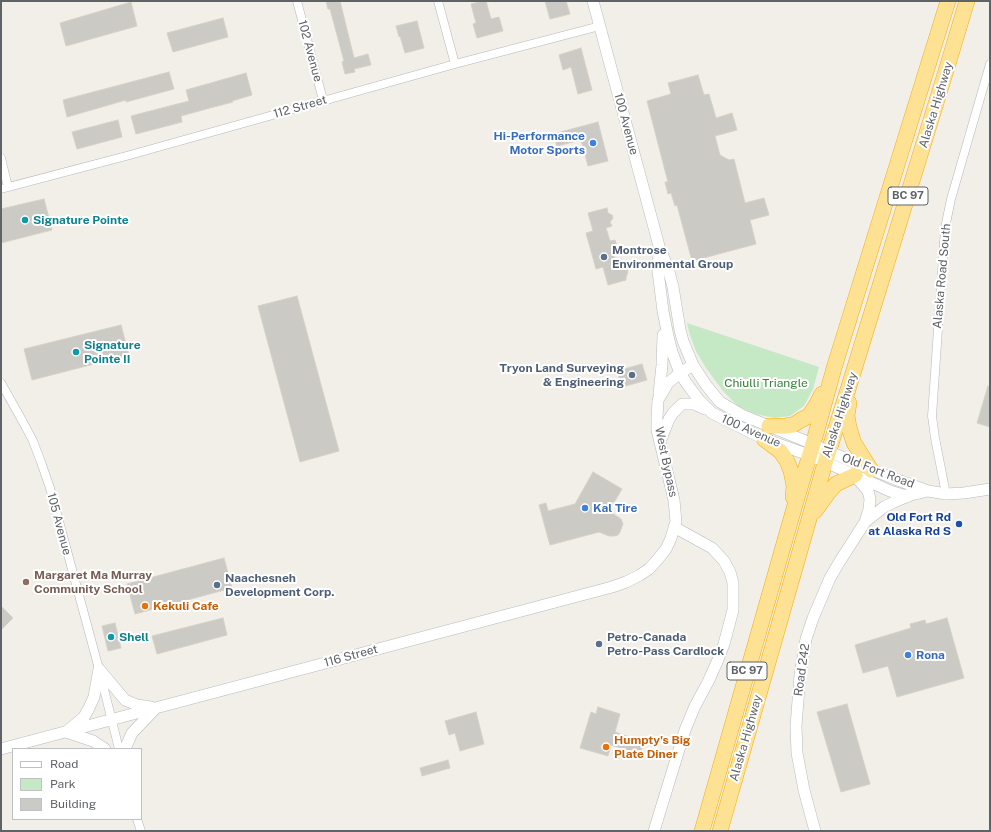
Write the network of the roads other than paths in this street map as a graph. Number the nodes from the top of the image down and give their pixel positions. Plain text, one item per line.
1 (297, 1) edge
2 (438, 1) edge
3 (594, 1) edge
4 (957, 3) edge
5 (600, 26) junction
6 (455, 64) junction
7 (990, 64) edge
8 (323, 100) junction
9 (1, 158) edge
10 (5, 188) edge
11 (658, 246) junction
12 (663, 311) junction
13 (693, 365) junction
14 (834, 368) junction
15 (680, 373) junction
16 (1, 383) edge
17 (850, 383) junction
18 (658, 400) junction
19 (712, 412) junction
20 (766, 433) junction
21 (660, 442) junction
22 (811, 450) junction
23 (827, 457) junction
24 (871, 470) junction
25 (855, 475) junction
26 (990, 489) edge
27 (928, 491) junction
28 (946, 494) junction
29 (911, 495) junction
30 (793, 512) junction
31 (809, 520) junction
32 (865, 522) junction
33 (674, 527) junction
34 (99, 670) junction
35 (155, 708) junction
36 (112, 719) junction
37 (66, 732) junction
38 (104, 748) edge
39 (119, 748) edge
40 (125, 748) edge
41 (1, 749) edge
42 (137, 820) edge
43 (140, 831) edge
44 (654, 831) edge
45 (702, 831) edge
46 (720, 831) edge
47 (815, 831) edge

1 - 8 street, 102 Avenue
2 - 6 street
3 - 5 main road, 100 Avenue
4 - 14 highway, Alaska Highway / BC 97
4 - 17 highway, Alaska Highway / BC 97
5 - 6 street, 112 Street
5 - 11 main road, 100 Avenue
6 - 8 street, 112 Street
7 - 28 street, Alaska Road South
8 - 10 street, 112 Street
9 - 10 street
11 - 12 main road, 100 Avenue
11 - 13 main road, 100 Avenue
12 - 15 main road, 100 Avenue
12 - 18 main road
13 - 15 main road, West Bypass
13 - 20 main road, 100 Avenue
14 - 20 highway
14 - 22 highway, Alaska Highway / BC 97
15 - 18 main road, West Bypass
15 - 19 main road, 100 Avenue
16 - 34 street, 105 Avenue
17 - 23 highway, Alaska Highway / BC 97
17 - 24 highway
18 - 21 main road, West Bypass
19 - 20 main road, 100 Avenue
19 - 21 main road
20 - 22 main road, 100 Avenue
20 - 30 highway
21 - 33 main road, West Bypass
22 - 23 main road, 100 Avenue
22 - 30 highway, Alaska Highway / BC 97
23 - 24 main road, Old Fort Road
23 - 25 main road, Old Fort Road
23 - 31 highway, Alaska Highway / BC 97
24 - 27 main road, Old Fort Road
25 - 29 main road, Old Fort Road
25 - 31 highway
25 - 32 main road, Road 242
26 - 28 main road, Old Fort Road
27 - 28 main road, Old Fort Road
27 - 29 main road, Old Fort Road
29 - 32 main road, Road 242
30 - 45 highway, Alaska Highway / BC 97
31 - 46 highway, Alaska Highway / BC 97
32 - 47 main road, Road 242
33 - 35 main road, 116 Street
33 - 44 main road
34 - 35 main road
34 - 36 street, 105 Avenue
34 - 37 main road
35 - 36 main road, 116 Street
35 - 40 main road
36 - 37 main road, 116 Street
36 - 39 street, 105 Avenue
37 - 38 main road
37 - 41 main road, 116 Street
42 - 43 street

